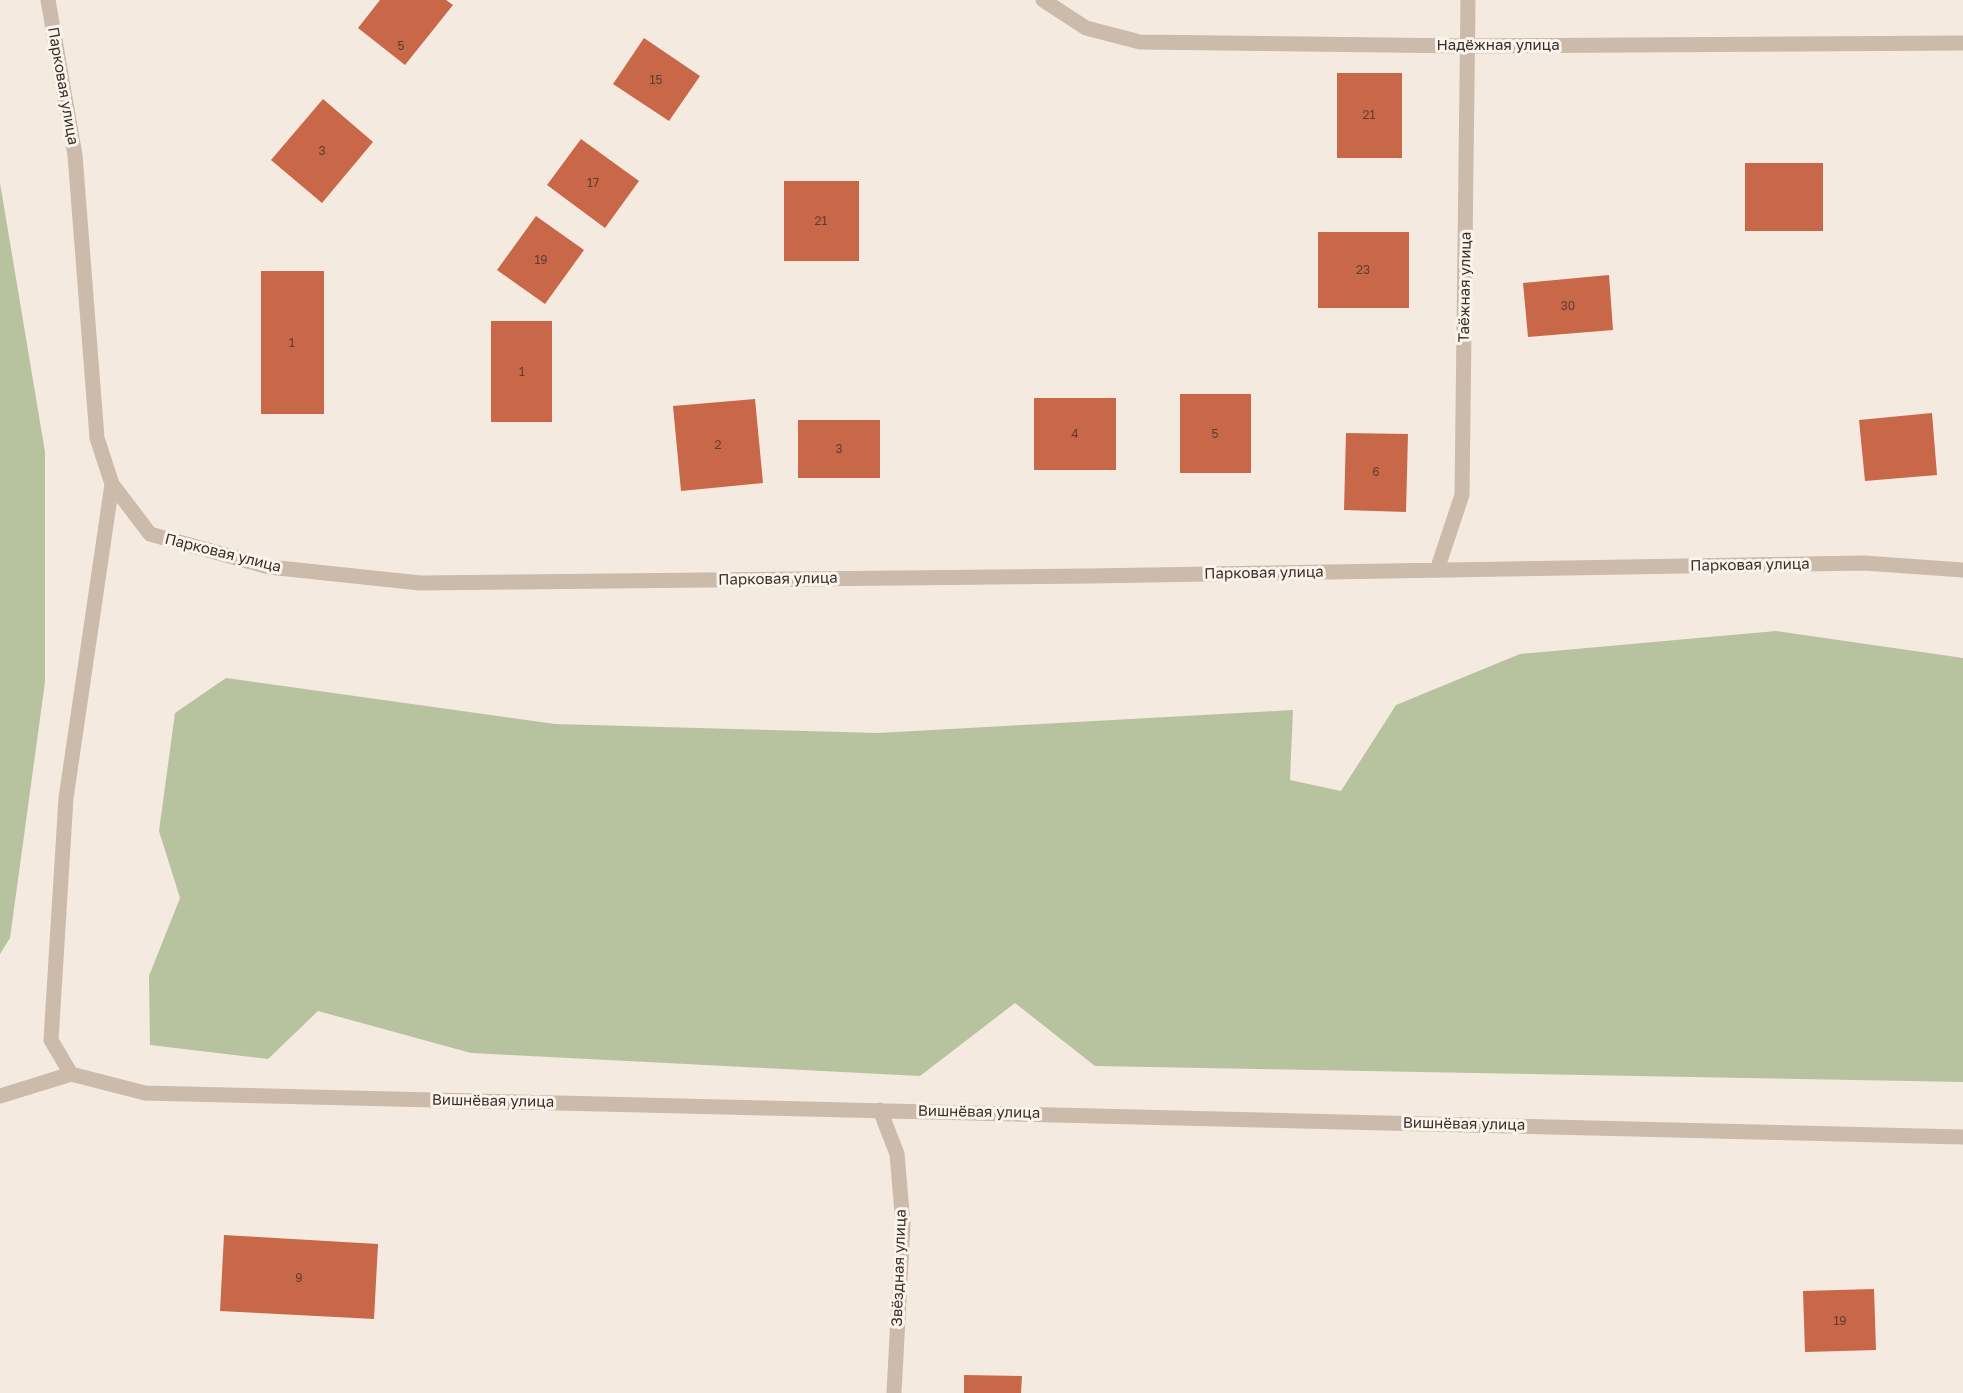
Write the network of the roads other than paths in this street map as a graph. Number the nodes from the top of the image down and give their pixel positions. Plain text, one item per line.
1 (48, 0) edge
2 (1043, 0) edge
3 (1468, 0) edge
4 (1963, 43) edge
5 (1467, 46) junction
6 (112, 484) junction
7 (1437, 570) junction
8 (1963, 570) edge
9 (71, 1074) junction
10 (0, 1095) edge
11 (880, 1110) junction
12 (1963, 1137) edge
13 (894, 1393) edge

1 - 6 street, Парковая улица
2 - 5 street, Надёжная улица
3 - 5 street, Таёжная улица
4 - 5 street, Надёжная улица
5 - 7 street, Таёжная улица
6 - 7 street, Парковая улица
6 - 9 street
7 - 8 street, Парковая улица
9 - 10 street
9 - 11 street, Вишнёвая улица
11 - 12 street, Вишнёвая улица
11 - 13 street, Звёздная улица

